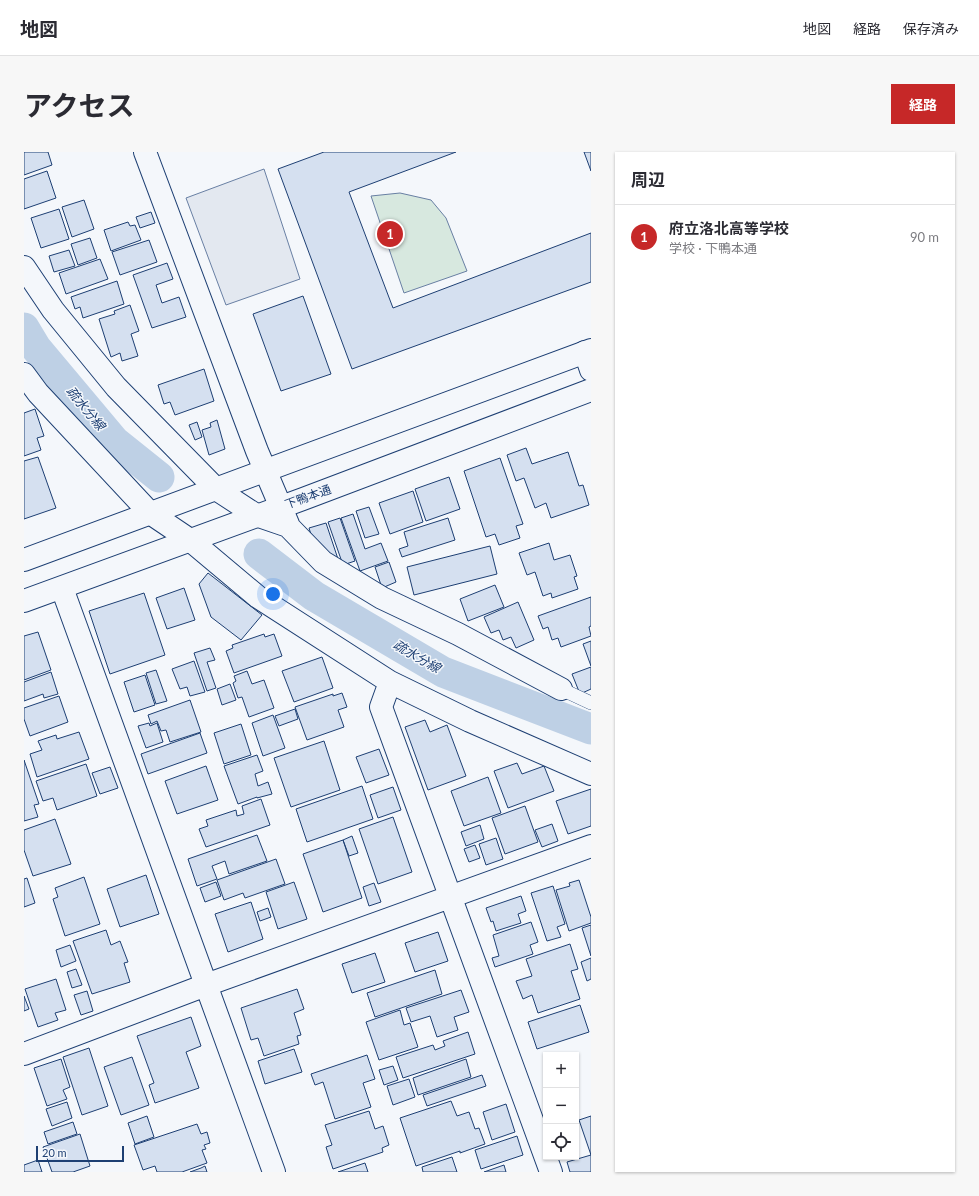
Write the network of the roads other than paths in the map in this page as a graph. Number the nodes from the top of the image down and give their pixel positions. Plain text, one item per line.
1 (145, 152) edge
2 (24, 267) edge
3 (589, 357) edge
4 (24, 374) edge
5 (591, 390) edge
6 (265, 471) junction
7 (216, 489) junction
8 (150, 513) junction
9 (256, 516) junction
10 (284, 517) junction
11 (190, 540) junction
12 (24, 560) edge
13 (62, 588) junction
14 (24, 602) edge
15 (390, 682) junction
16 (561, 689) joint
17 (591, 703) edge
18 (591, 774) edge
19 (591, 846) edge
20 (450, 897) junction
21 (206, 986) junction
22 (24, 1054) edge
23 (274, 1172) edge
24 (550, 1172) edge

1 - 6 street
2 - 7 street
3 - 6 street
4 - 8 street
5 - 10 street, 下鴨本通
6 - 7 street
6 - 10 street
7 - 8 street
7 - 9 street
8 - 11 street
8 - 12 street
9 - 10 street, 下鴨本通
9 - 11 street, 下鴨本通
10 - 16 street
11 - 13 street, 下鴨本通
11 - 15 street
13 - 14 street, 下鴨本通
13 - 21 street
15 - 18 street
15 - 20 street
16 - 17 lane
19 - 20 street
20 - 21 street
20 - 24 street
21 - 22 street
21 - 23 street

